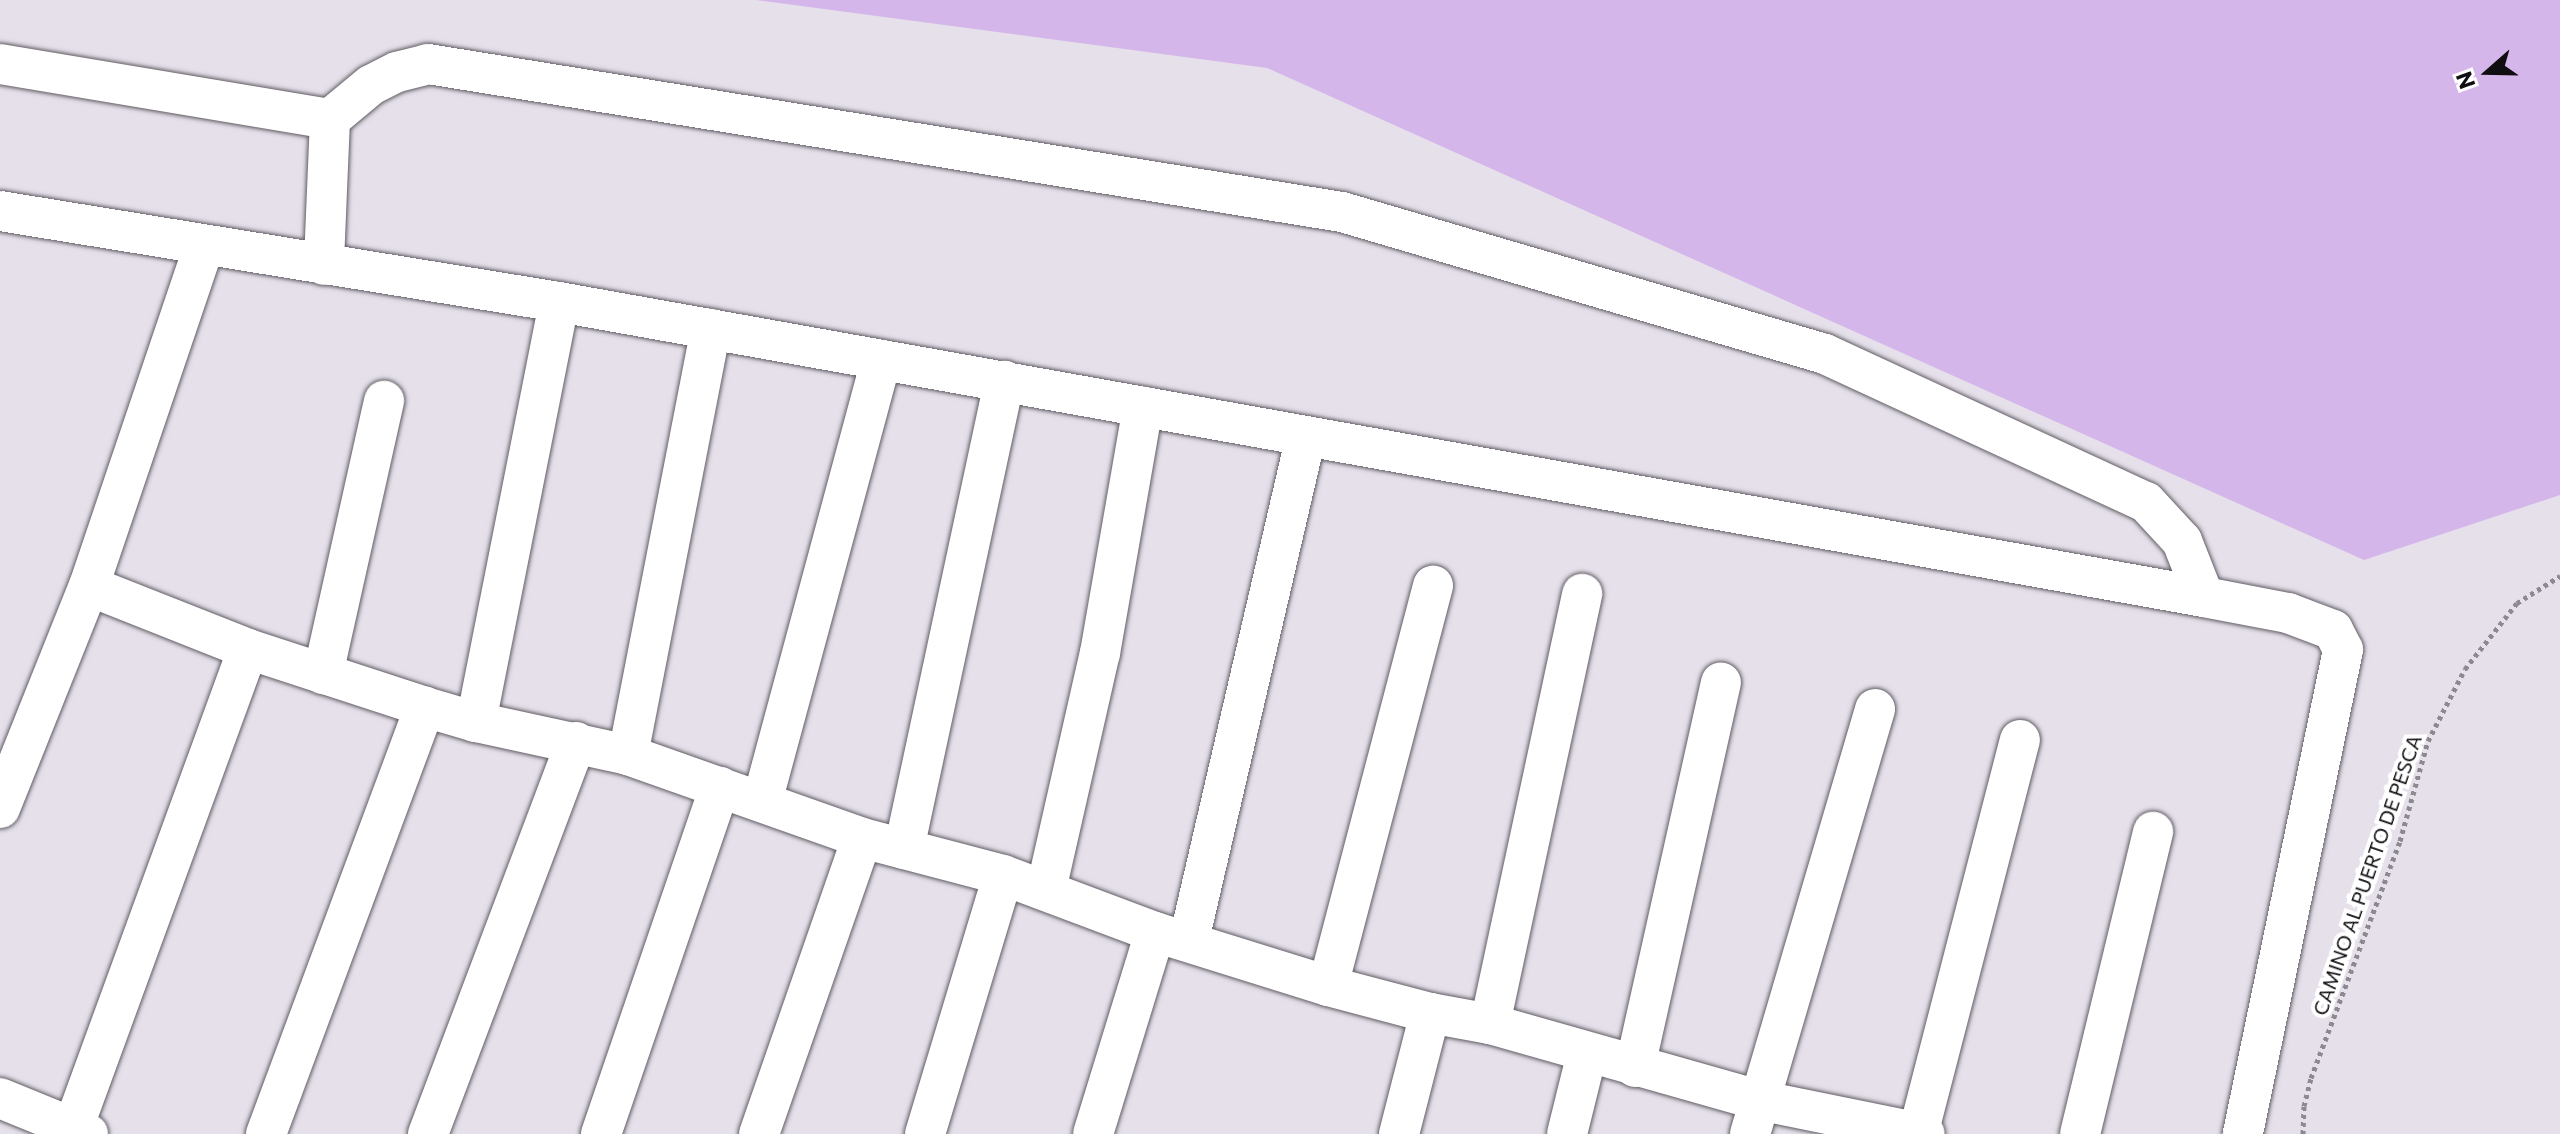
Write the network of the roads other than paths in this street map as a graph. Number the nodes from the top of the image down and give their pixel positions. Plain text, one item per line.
1 (0, 64) edge
2 (330, 119) junction
3 (0, 211) edge
4 (204, 246) junction
5 (324, 265) junction
6 (559, 302) junction
7 (711, 329) junction
8 (881, 360) junction
9 (1004, 381) junction
10 (384, 401) dead end
11 (1143, 407) junction
12 (1306, 436) junction
13 (89, 586) junction
14 (1433, 586) dead end
15 (1582, 594) dead end
16 (2204, 597) junction
17 (248, 649) junction
18 (323, 674) junction
19 (1721, 682) dead end
20 (425, 707) junction
21 (1875, 709) dead end
22 (476, 722) junction
23 (2020, 740) dead end
24 (576, 742) junction
25 (628, 755) junction
26 (720, 787) junction
27 (762, 802) junction
28 (0, 808) edge
29 (2153, 832) dead end
30 (862, 838) junction
31 (904, 849) junction
32 (1003, 875) junction
33 (1046, 890) junction
34 (1172, 936) junction
35 (1328, 986) junction
36 (1430, 1013) junction
37 (1490, 1024) junction
38 (1587, 1053) junction
39 (1635, 1067) junction
40 (0, 1098) edge
41 (1754, 1117) edge
42 (80, 1131) edge
43 (266, 1134) edge
44 (428, 1134) edge
45 (601, 1134) edge
46 (759, 1134) edge
47 (925, 1134) edge
48 (1093, 1134) edge
49 (1399, 1134) edge
50 (1567, 1134) edge
51 (1920, 1134) edge
52 (2080, 1134) edge
53 (2243, 1134) edge

1 - 2 street
2 - 5 street
2 - 16 street
3 - 4 street
4 - 5 street
4 - 13 street
5 - 6 street
6 - 7 street
6 - 22 street
7 - 8 street
7 - 25 street
8 - 9 street
8 - 27 street
9 - 11 street
9 - 31 street
10 - 18 street
11 - 12 street
11 - 33 street
12 - 16 street
12 - 34 street
13 - 17 street
13 - 28 street
14 - 35 street
15 - 37 street
16 - 53 street
17 - 18 street
17 - 42 street
18 - 20 street
19 - 39 street
20 - 22 street
20 - 43 street
21 - 41 street
22 - 24 street
23 - 51 street
24 - 25 street
24 - 44 street
25 - 26 street
26 - 27 street
26 - 45 street
27 - 30 street
29 - 52 street
30 - 31 street
30 - 46 street
31 - 32 street
32 - 33 street
32 - 47 street
33 - 34 street
34 - 35 street
34 - 48 street
35 - 36 street
36 - 37 street
36 - 49 street
37 - 38 street
38 - 39 street
38 - 50 street
39 - 41 street
40 - 42 street
41 - 51 street

